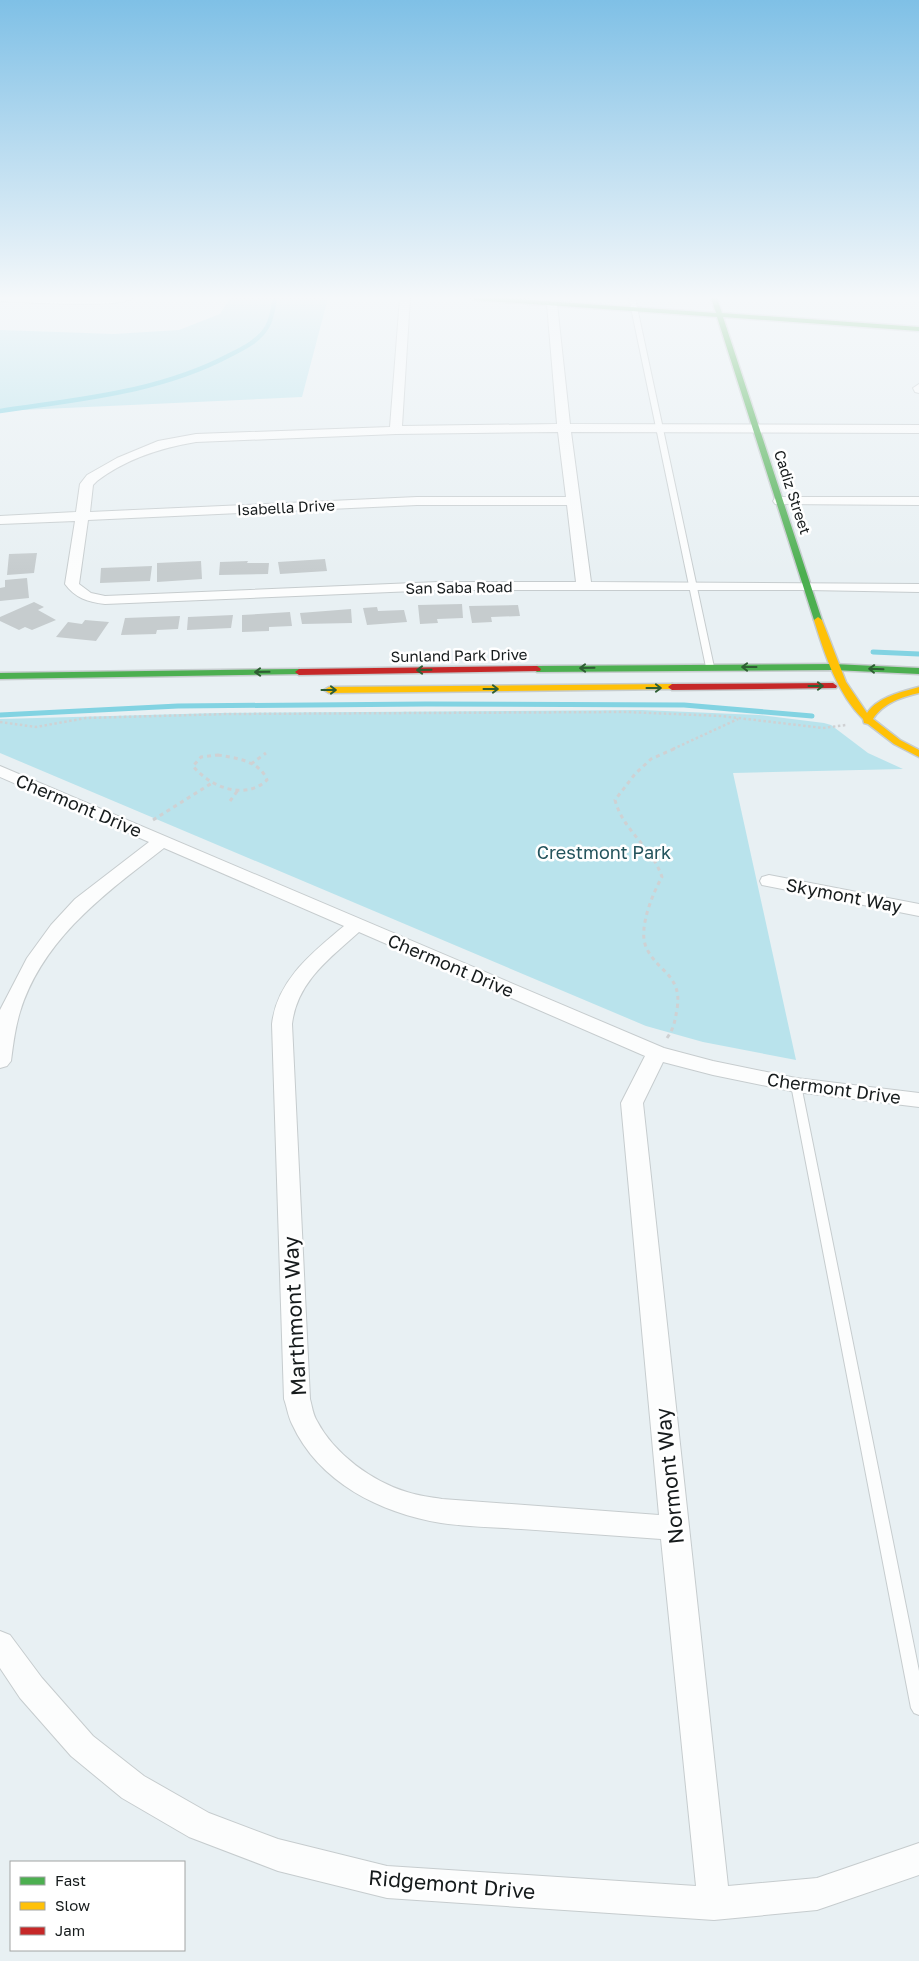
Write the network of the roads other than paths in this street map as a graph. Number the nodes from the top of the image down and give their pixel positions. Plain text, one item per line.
1 (399, 390) edge
2 (560, 390) edge
3 (651, 390) edge
4 (743, 390) edge
5 (564, 428) junction
6 (660, 429) junction
7 (756, 429) junction
8 (919, 429) edge
9 (396, 430) junction
10 (572, 501) junction
11 (780, 501) junction
12 (919, 501) edge
13 (82, 517) junction
14 (0, 520) edge
15 (584, 585) junction
16 (693, 586) junction
17 (808, 586) junction
18 (919, 588) edge
19 (710, 667) junction
20 (833, 667) junction
21 (919, 670) edge
22 (0, 676) edge
23 (842, 686) junction
24 (862, 687) dead end
25 (890, 688) dead end
26 (317, 690) dead end
27 (919, 690) edge
28 (867, 721) junction
29 (919, 754) edge
30 (0, 771) edge
31 (162, 841) junction
32 (769, 880) dead end
33 (919, 910) edge
34 (356, 925) junction
35 (657, 1053) junction
36 (0, 1061) edge
37 (796, 1085) junction
38 (919, 1100) edge
39 (674, 1528) junction
40 (0, 1644) edge
41 (919, 1708) edge
42 (919, 1859) edge
43 (714, 1904) junction

1 - 9 street
2 - 5 street
3 - 6 lane
4 - 7 street, Cadiz Street
5 - 6 street
5 - 9 street
5 - 10 street
6 - 7 street
6 - 16 lane
7 - 8 street
7 - 11 street, Cadiz Street
9 - 13 street
10 - 13 street, Isabella Drive
10 - 15 street
11 - 12 street
11 - 17 street, Cadiz Street
13 - 14 street, Isabella Drive
13 - 15 street, San Saba Road
15 - 16 street, San Saba Road
16 - 17 street, San Saba Road
16 - 19 lane
17 - 18 street, San Saba Road
17 - 20 street, Cadiz Street
20 -> 19 street, Sunland Park Drive
19 -> 22 street, Sunland Park Drive
21 -> 20 street, Sunland Park Drive
20 - 23 street, Cadiz Street
23 - 24 street, Sunland Park Drive
26 -> 23 street, Sunland Park Drive
23 - 28 street, Cadiz Street
25 - 27 street
27 - 28 street
28 - 29 street, Cadiz Street
30 - 31 street, Chermont Drive
31 - 34 street, Chermont Drive
31 - 36 street
32 - 33 street, Skymont Way
34 - 35 street, Chermont Drive
34 - 39 street, Marthmont Way
35 - 37 street, Chermont Drive
35 - 39 street, Normont Way
37 - 38 street, Chermont Drive
37 - 41 lane
39 - 43 street, Normont Way
40 - 43 street, Ridgemont Drive
42 - 43 street, Ridgemont Drive

